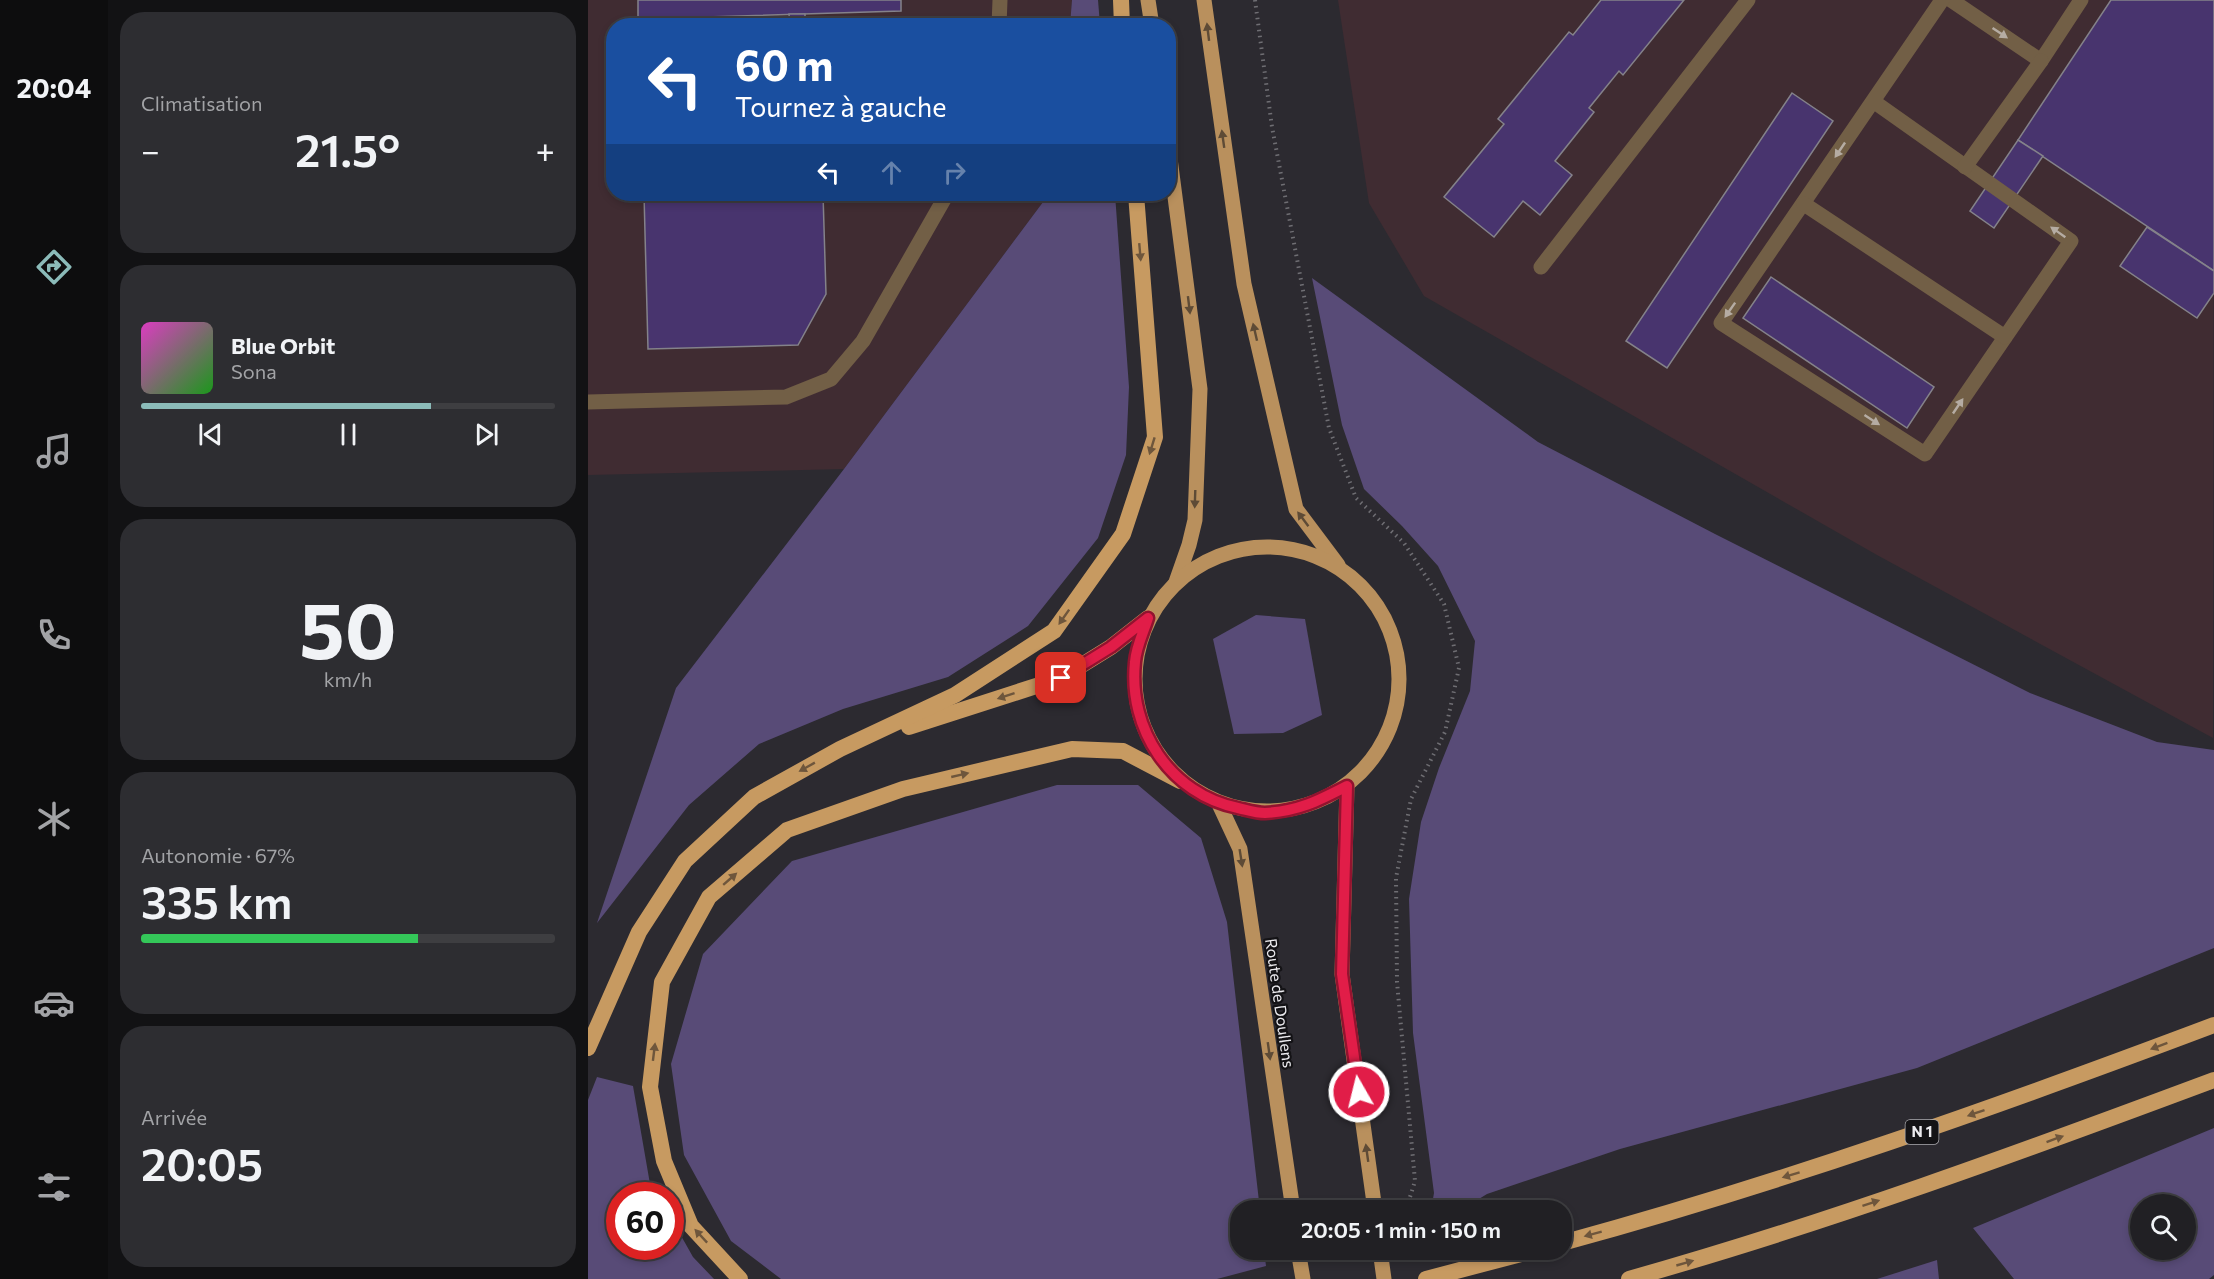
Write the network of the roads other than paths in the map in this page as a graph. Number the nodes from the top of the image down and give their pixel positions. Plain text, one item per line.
1 (1000, 0) edge
2 (1121, 0) edge
3 (1148, 0) edge
4 (1204, 0) edge
5 (1748, 0) edge
6 (1942, 0) edge
7 (1951, 0) edge
8 (2081, 0) edge
9 (999, 18) edge
10 (1122, 18) edge
11 (1151, 18) edge
12 (2040, 61) junction
13 (1873, 101) junction
14 (1965, 166) junction
15 (943, 201) edge
16 (1137, 201) edge
17 (1176, 201) edge
18 (1804, 204) junction
19 (1541, 267) dead end
20 (2005, 337) junction
21 (588, 402) edge
22 (1338, 566) junction
23 (1176, 582) junction
24 (1148, 618) junction
25 (840, 749) junction
26 (1180, 781) junction
27 (1347, 786) junction
28 (1219, 804) junction
29 (2214, 1025) edge
30 (588, 1048) edge
31 (2214, 1080) edge
32 (1292, 1200) edge
33 (1374, 1200) edge
34 (1572, 1240) edge
35 (1299, 1260) edge
36 (1381, 1260) edge
37 (1498, 1260) edge
38 (740, 1279) edge
39 (1302, 1279) edge
40 (1384, 1279) edge
41 (1426, 1279) edge
42 (1629, 1279) edge

1 - 9 lane
2 - 10 highway
3 - 11 main road
22 -> 4 main road
5 - 19 lane
6 - 13 lane
7 -> 12 lane
8 - 12 lane
12 - 14 lane
13 - 14 lane
13 -> 18 lane
20 -> 14 lane
15 - 21 lane
16 -> 25 highway
17 -> 23 main road
18 - 20 lane
18 -> 20 lane
22 - 23 main road
22 - 27 main road
23 - 24 main road
24 -> 25 highway
24 - 26 main road
25 -> 30 highway
26 - 28 main road
38 -> 26 highway
27 - 28 main road
33 -> 27 main road
28 -> 32 main road, Route de Doullens
29 -> 34 highway, N 1
42 -> 31 highway
35 - 39 main road
36 - 40 main road
37 - 41 highway

